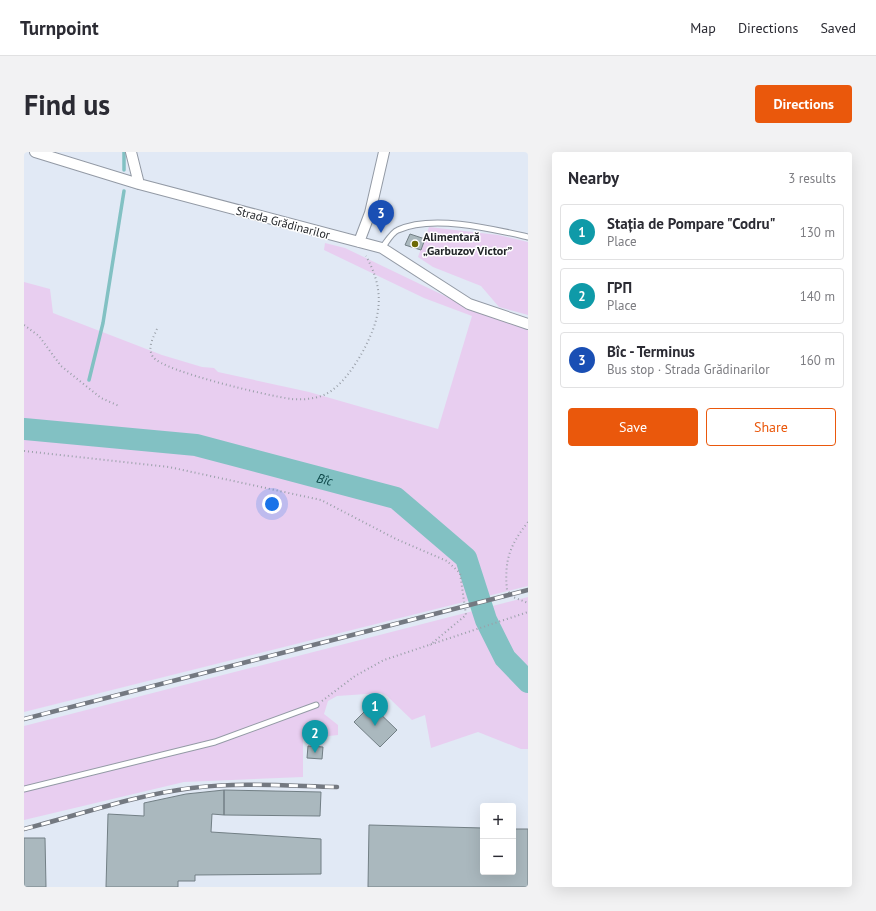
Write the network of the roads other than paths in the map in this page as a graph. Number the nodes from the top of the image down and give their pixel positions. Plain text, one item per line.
1 (35, 152) edge
2 (131, 152) edge
3 (384, 152) edge
4 (139, 184) junction
5 (528, 237) edge
6 (359, 242) junction
7 (382, 248) junction
8 (528, 324) edge
9 (316, 705) road end
10 (24, 789) edge

1 - 4 street, Strada Grădinarilor
2 - 4 street
3 - 6 street
4 - 6 street, Strada Grădinarilor
5 - 7 lane
6 - 7 street, Strada Grădinarilor
7 - 8 street, Strada Grădinarilor
9 - 10 lane

